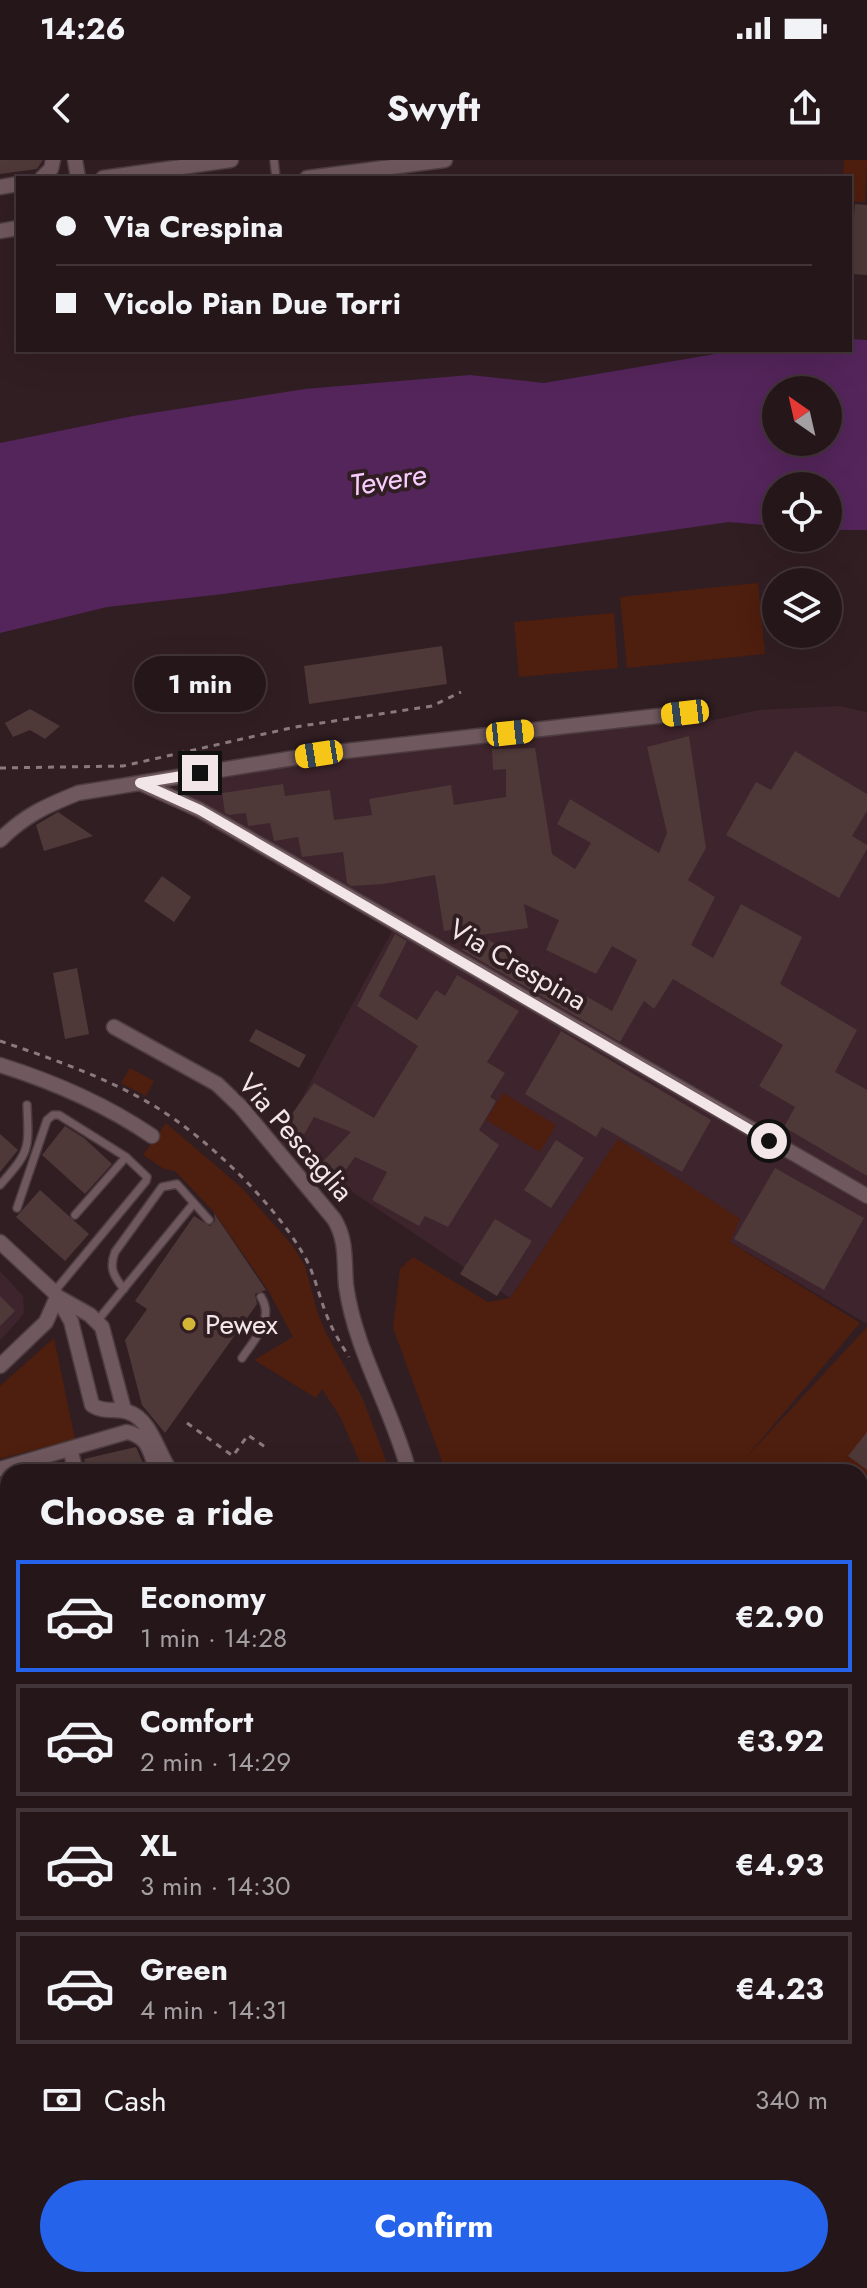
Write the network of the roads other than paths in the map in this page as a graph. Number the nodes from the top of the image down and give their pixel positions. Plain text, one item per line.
1 (231, 160) edge
2 (445, 160) edge
3 (423, 161) edge
4 (117, 176) edge
5 (321, 176) edge
6 (685, 713) dead end
7 (140, 783) junction
8 (0, 840) edge
9 (114, 1027) dead end
10 (0, 1065) edge
11 (27, 1105) dead end
12 (152, 1136) dead end
13 (126, 1157) junction
14 (0, 1185) edge
15 (867, 1196) edge
16 (194, 1203) junction
17 (17, 1208) dead end
18 (75, 1215) dead end
19 (209, 1220) dead end
20 (0, 1242) edge
21 (124, 1289) junction
22 (56, 1294) junction
23 (261, 1297) dead end
24 (98, 1320) junction
25 (242, 1358) dead end
26 (0, 1366) edge
27 (124, 1410) junction
28 (70, 1449) junction
29 (18, 1464) edge
30 (74, 1464) edge
31 (155, 1464) edge
32 (167, 1464) edge
33 (406, 1464) edge

1 - 4 street
2 - 3 street
3 - 5 street
6 - 7 street
7 - 8 street
7 - 15 street, Via Crespina
9 - 33 street, Via Pescaglia
10 - 12 street
11 - 14 lane
13 - 17 lane
13 - 18 lane
13 - 22 lane
16 - 19 lane
16 - 21 lane
16 - 21 lane
20 - 22 street
21 - 24 lane
22 - 24 street
22 - 26 street
22 - 27 street
23 - 25 lane
24 - 27 street
27 - 32 street
28 - 29 street
28 - 30 street
28 - 31 street

